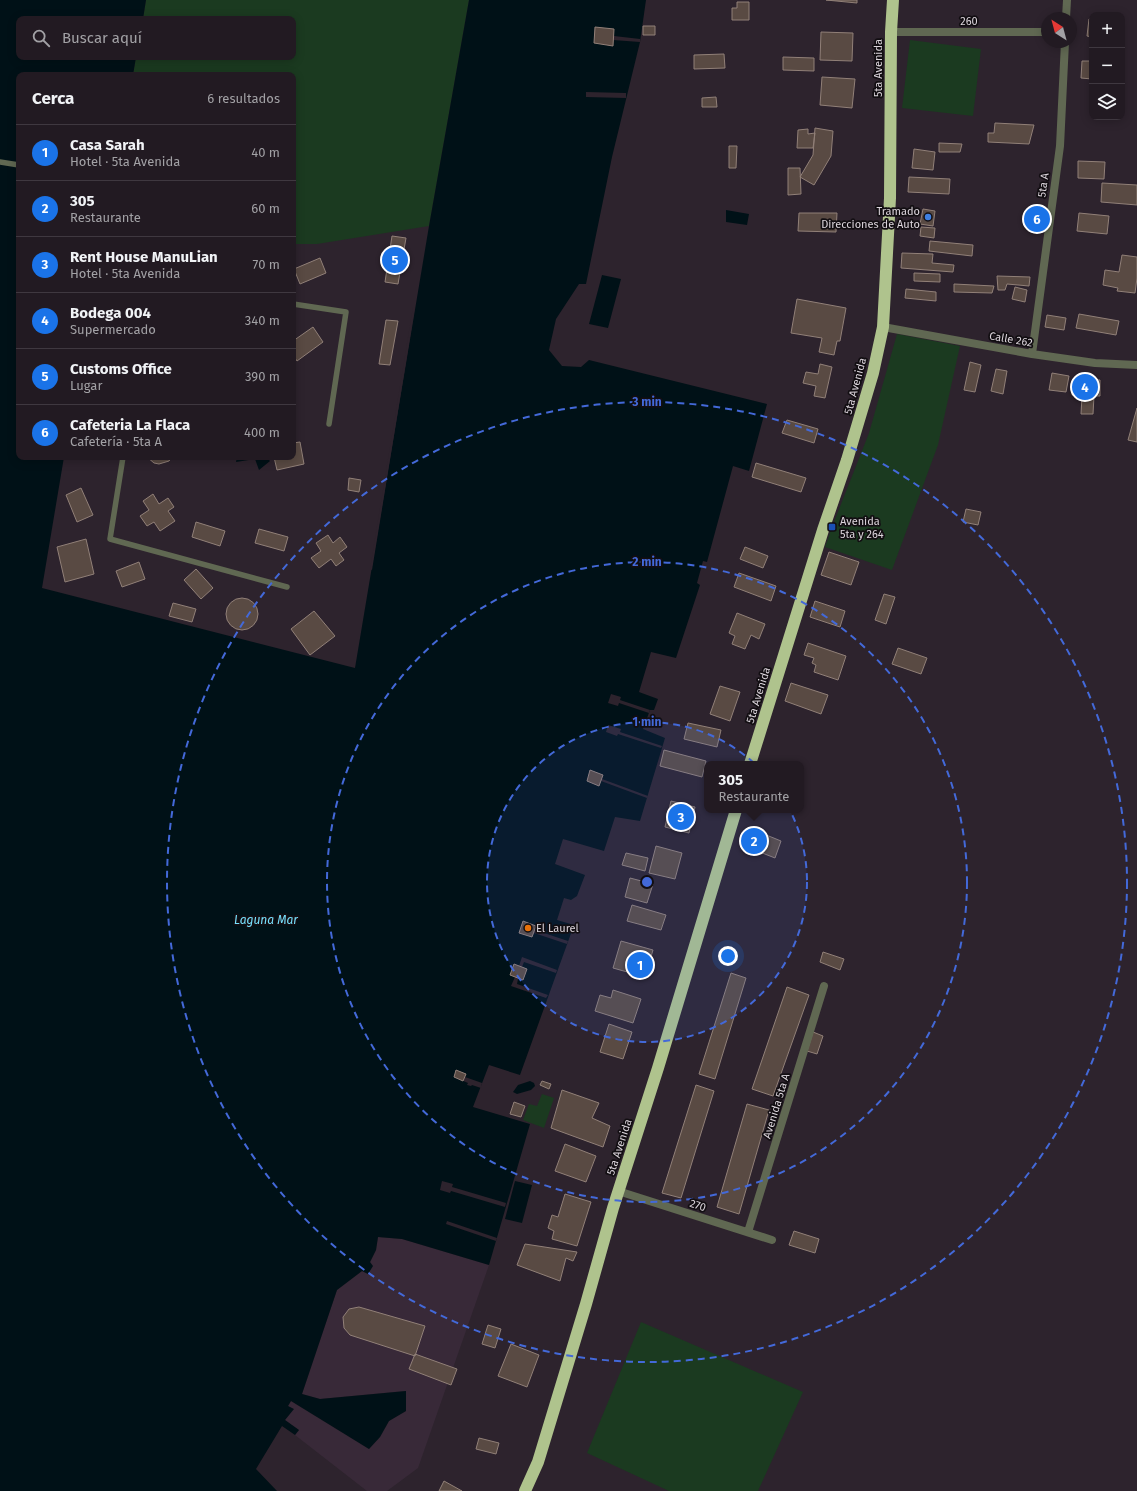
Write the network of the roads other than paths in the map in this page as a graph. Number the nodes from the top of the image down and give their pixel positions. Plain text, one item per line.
1 (893, 0) edge
2 (1066, 0) edge
3 (1066, 12) edge
4 (891, 32) junction
5 (1041, 32) edge
6 (1065, 48) edge
7 (0, 162) edge
8 (16, 165) edge
9 (296, 304) edge
10 (883, 327) junction
11 (1032, 354) junction
12 (1137, 365) edge
13 (329, 424) dead end
14 (123, 460) edge
15 (287, 587) dead end
16 (751, 761) edge
17 (735, 813) edge
18 (824, 986) dead end
19 (618, 1191) junction
20 (748, 1232) junction
21 (772, 1240) dead end
22 (525, 1491) edge

1 - 4 highway, 5ta Avenida
2 - 3 street
4 - 5 street, 260
4 - 10 highway, 5ta Avenida
6 - 11 street, 5ta A
7 - 8 lane
9 - 13 lane
10 - 11 street, Calle 262
10 - 16 highway, 5ta Avenida
11 - 12 street, Calle 262
14 - 15 lane
17 - 19 highway, 5ta Avenida
18 - 20 street, Avenida 5ta A
19 - 20 street, 270
19 - 22 highway, 5ta Avenida
20 - 21 street, 270

